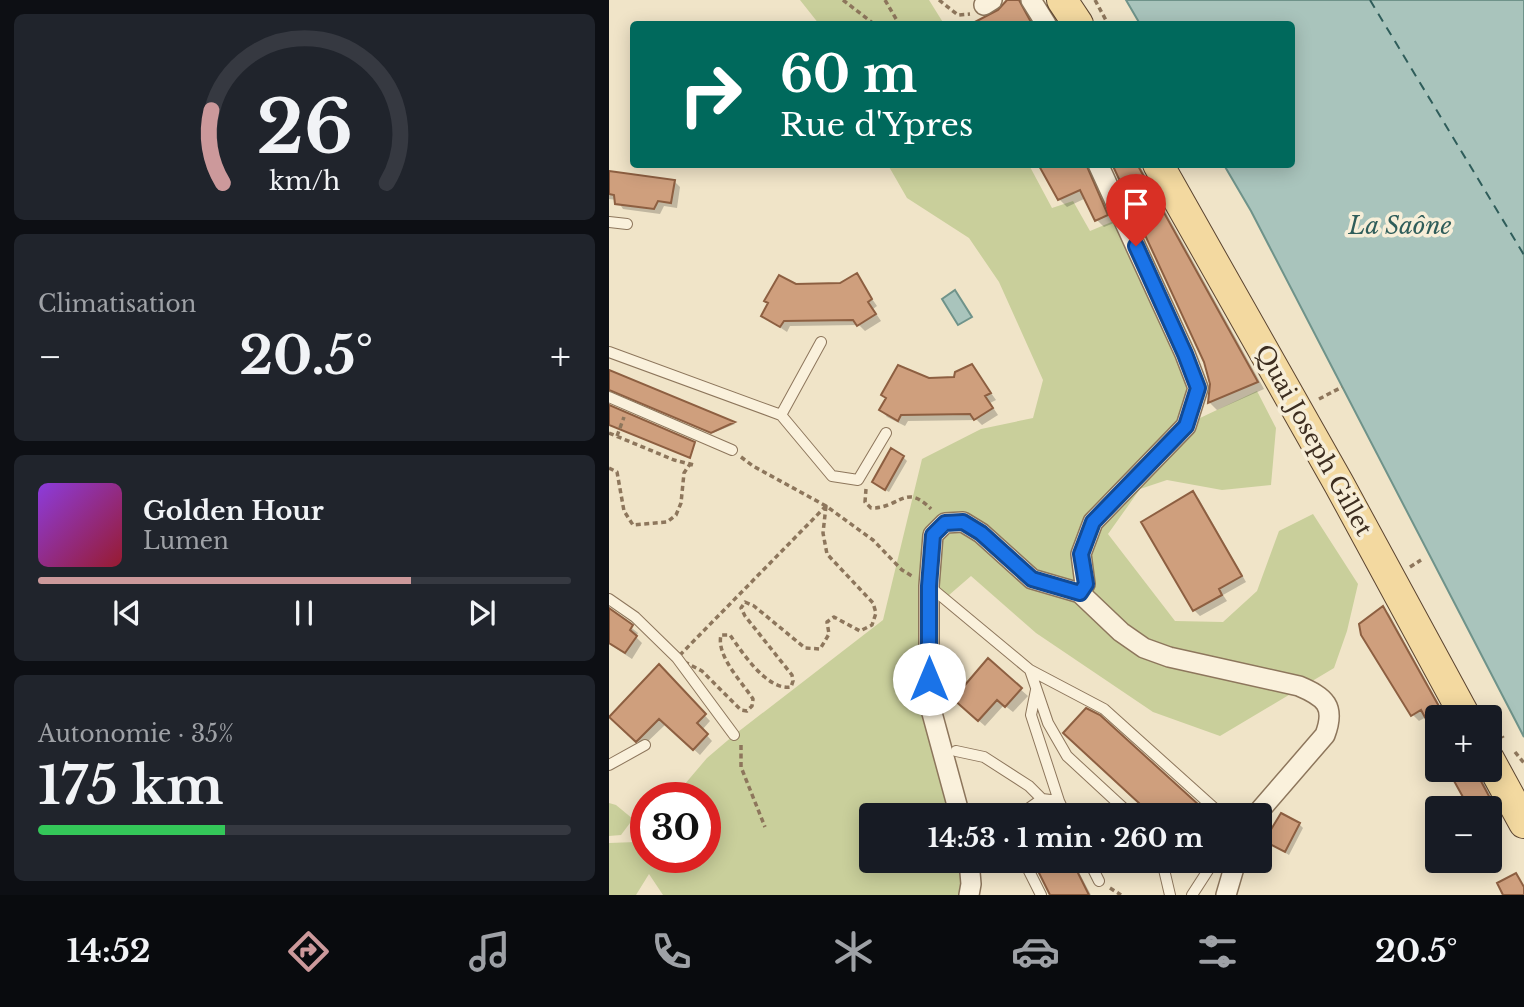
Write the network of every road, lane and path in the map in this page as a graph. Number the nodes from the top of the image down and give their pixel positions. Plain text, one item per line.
1 (843, 0) edge
2 (885, 0) edge
3 (939, 0) edge
4 (1031, 0) edge
5 (1062, 0) edge
6 (1095, 0) edge
7 (958, 15) dead end
8 (870, 21) edge
9 (897, 21) edge
10 (1044, 21) edge
11 (1076, 21) edge
12 (1106, 21) edge
13 (1100, 168) edge
14 (1160, 168) edge
15 (609, 222) edge
16 (627, 224) dead end
17 (821, 342) dead end
18 (609, 352) edge
19 (1342, 387) dead end
20 (609, 397) edge
21 (1317, 400) dead end
22 (629, 406) junction
23 (781, 415) junction
24 (609, 433) edge
25 (886, 433) dead end
26 (617, 436) junction
27 (732, 450) joint
28 (609, 468) edge
29 (858, 481) junction
30 (826, 506) junction
31 (935, 514) dead end
32 (1421, 559) dead end
33 (1410, 567) dead end
34 (929, 586) junction
35 (1080, 593) junction
36 (609, 599) edge
37 (677, 657) junction
38 (1030, 670) junction
39 (1037, 690) junction
40 (1459, 705) edge
41 (734, 735) joint
42 (645, 745) dead end
43 (956, 751) dead end
44 (609, 765) edge
45 (1501, 782) edge
46 (1042, 799) junction
47 (1059, 802) joint
48 (956, 803) edge
49 (1037, 803) edge
50 (1118, 803) edge
51 (1209, 803) edge
52 (1266, 803) edge
53 (1524, 823) edge
54 (765, 827) dead end
55 (970, 873) edge
56 (1030, 873) edge
57 (1095, 873) edge
58 (1165, 873) edge
59 (1206, 873) edge
60 (1232, 873) edge
61 (1099, 881) dead end
62 (969, 895) edge
63 (1041, 895) edge
64 (1170, 895) edge
65 (1192, 895) edge
66 (1226, 895) edge

1 - 8 path
2 - 9 path
3 - 7 path
4 - 10 street
5 - 11 main road
6 - 12 path
13 - 35 street
14 - 40 main road, Quai Joseph Gillet
15 - 16 lane
17 - 23 lane
18 - 23 lane
19 - 21 path
20 - 22 lane
22 - 26 path
22 - 27 lane
23 - 29 lane
24 - 26 path
25 - 29 lane
26 - 28 path
27 - 30 path
29 - 31 path
30 - 34 path
30 - 37 path
30 - 37 path
32 - 33 path
34 - 35 street
34 - 38 lane
34 - 48 street
35 - 52 street
36 - 37 lane
37 - 41 lane
38 - 39 lane
38 - 51 lane
39 - 47 lane
39 - 50 lane
41 - 54 path
42 - 44 lane
43 - 46 lane
45 - 53 main road
46 - 47 lane
46 - 49 lane
55 - 62 street
56 - 63 lane
57 - 61 lane
58 - 64 lane
59 - 65 lane
60 - 66 street

